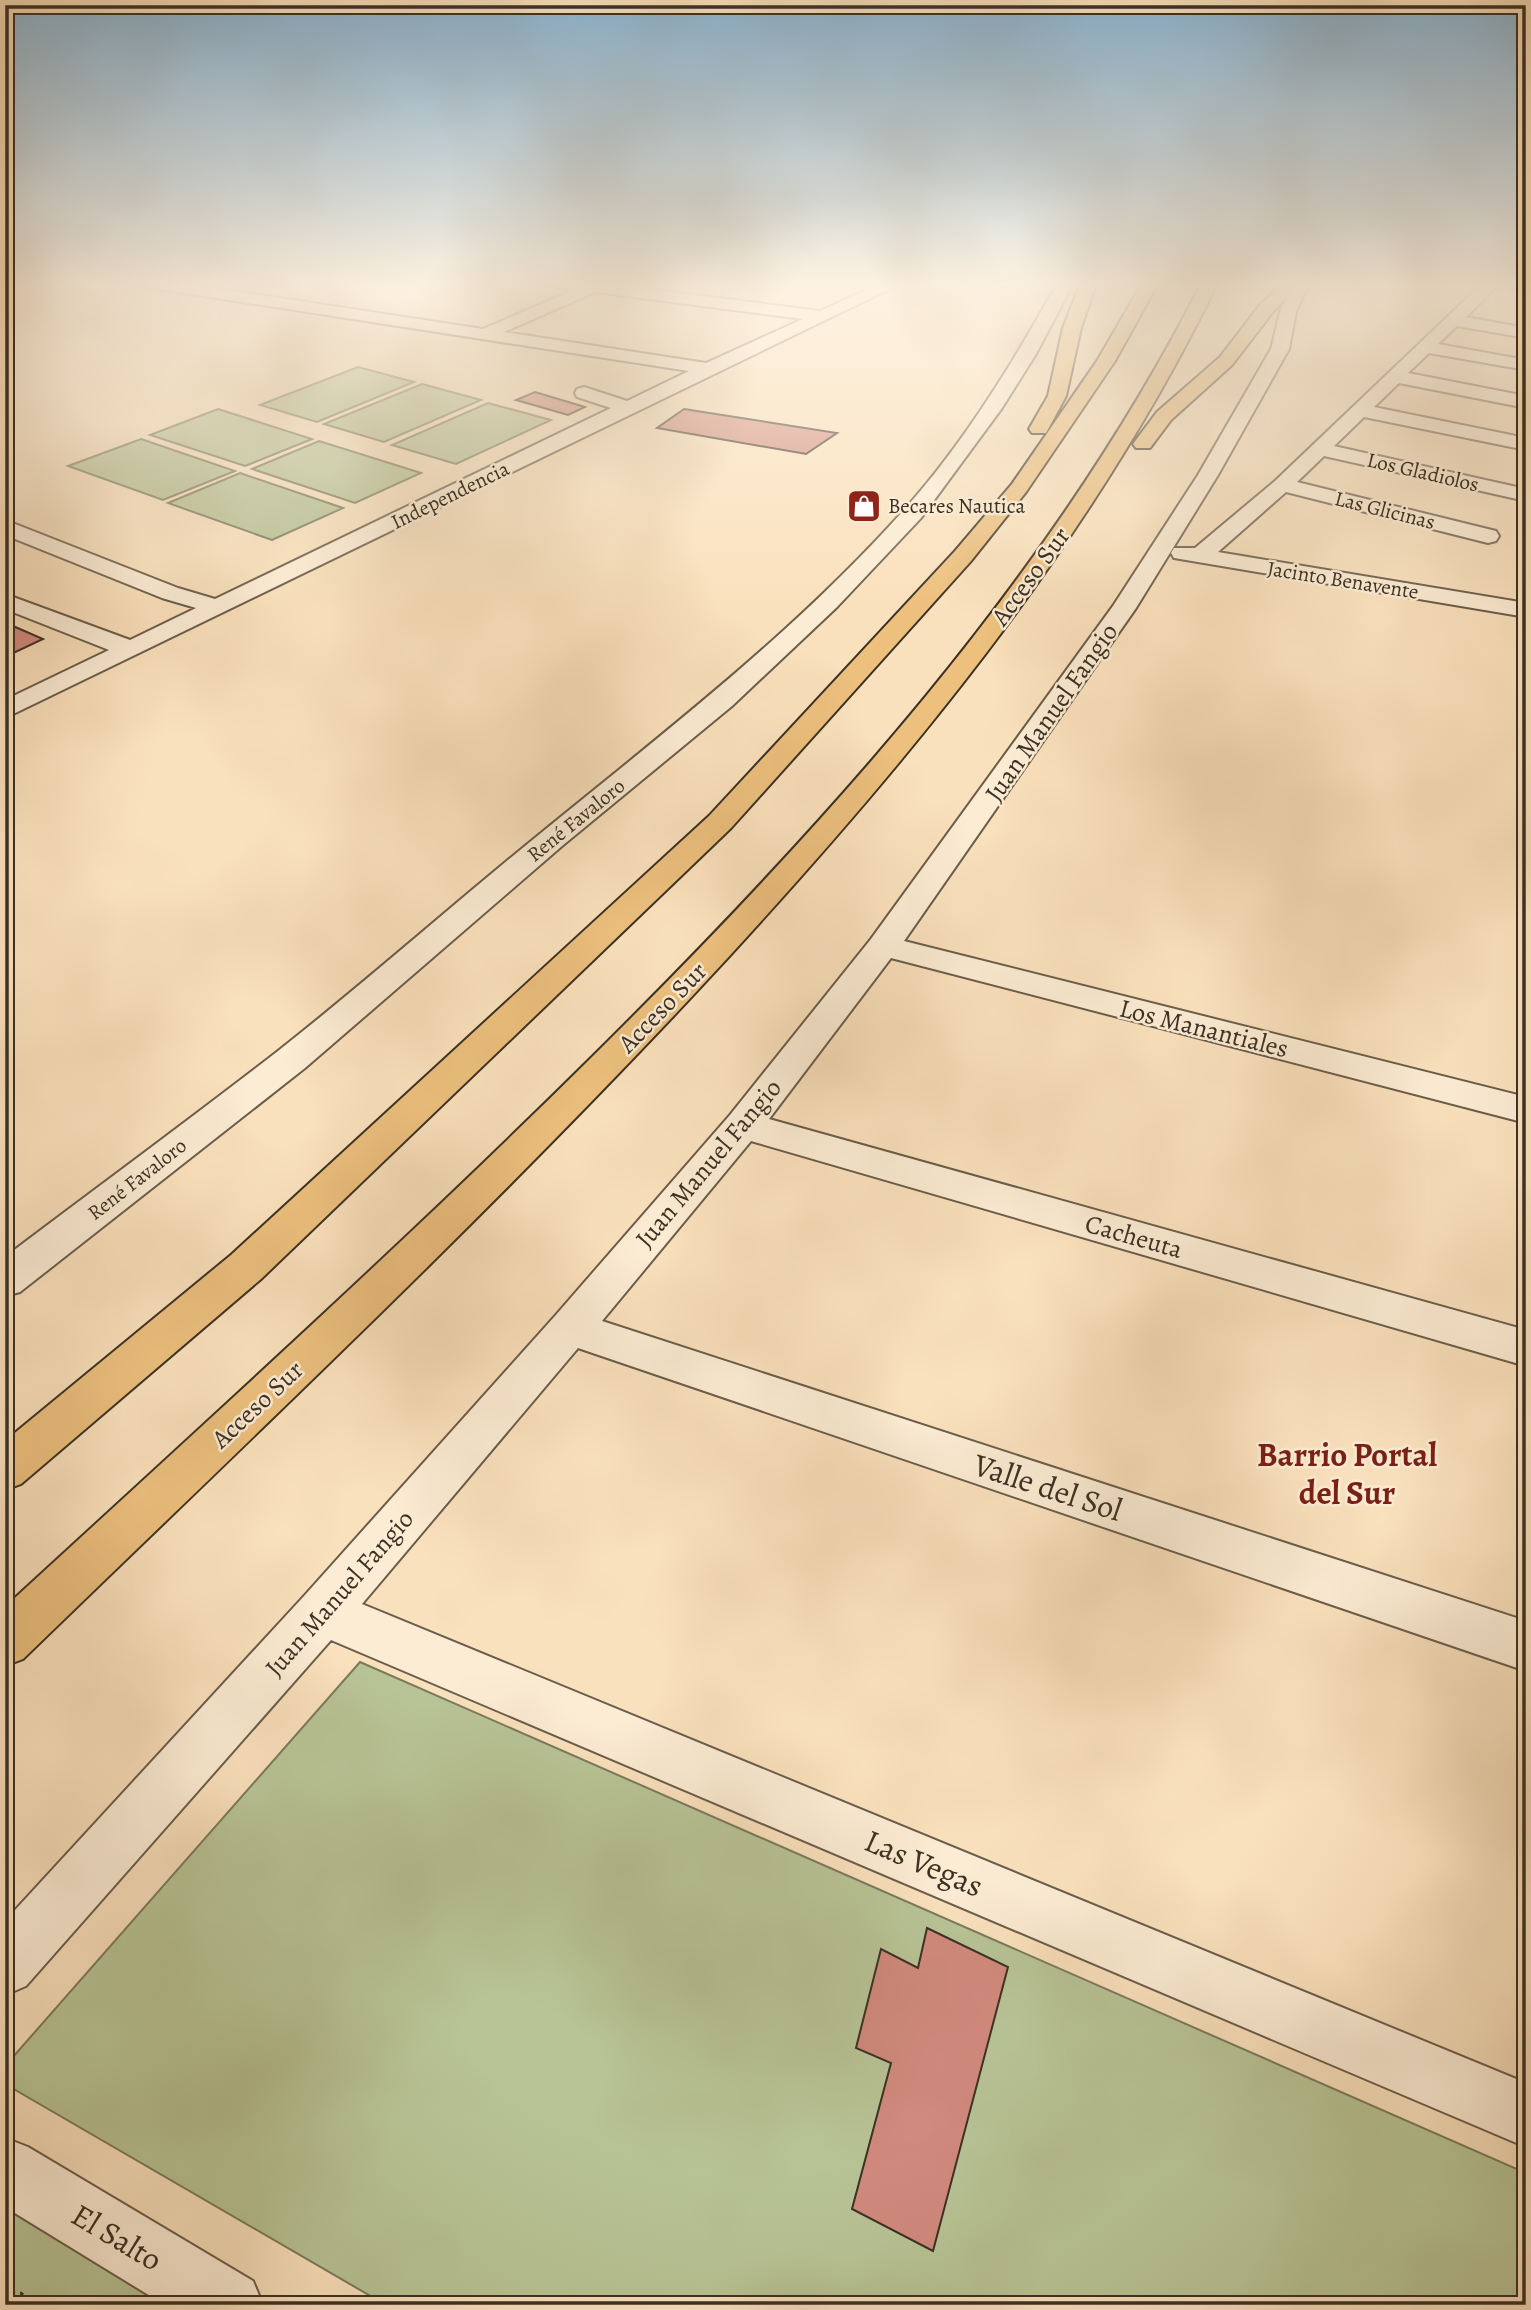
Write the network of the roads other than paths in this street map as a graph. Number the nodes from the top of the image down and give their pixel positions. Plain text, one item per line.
1 (666, 390) edge
2 (1004, 390) edge
3 (1058, 390) edge
4 (1086, 390) edge
5 (1153, 390) edge
6 (1194, 390) edge
7 (1257, 390) edge
8 (1380, 390) edge
9 (1464, 390) edge
10 (584, 393) dead end
11 (1526, 402) edge
12 (629, 408) junction
13 (1360, 410) junction
14 (1526, 444) edge
15 (1320, 449) junction
16 (1282, 485) junction
17 (1526, 495) edge
18 (5, 527) edge
19 (1488, 536) dead end
20 (1161, 550) junction
21 (1200, 556) junction
22 (5, 601) edge
23 (218, 607) junction
24 (1526, 610) edge
25 (131, 649) junction
26 (970, 659) junction
27 (5, 710) edge
28 (598, 937) junction
29 (883, 946) junction
30 (1526, 1110) edge
31 (743, 1125) junction
32 (5, 1280) edge
33 (570, 1328) junction
34 (1526, 1348) edge
35 (5, 1469) edge
36 (323, 1612) junction
37 (5, 1641) edge
38 (1526, 1646) edge
39 (5, 1965) edge
40 (1526, 2115) edge
41 (5, 2170) edge
42 (229, 2305) edge

1 - 12 street, Independencia
2 - 32 street, René Favaloro
3 - 28 highway
4 - 28 highway
5 - 26 highway, Acceso Sur
6 - 26 highway
7 - 20 street, Juan Manuel Fangio
8 - 13 street
9 - 11 street
10 - 12 street
12 - 23 street, Independencia
13 - 14 street
13 - 15 street
15 - 16 street
15 - 17 street, Los Gladiolos
16 - 19 street, Las Glicinas
16 - 21 street
18 - 23 street
20 - 21 street, Jacinto Benavente
20 - 29 street, Juan Manuel Fangio
21 - 24 street, Jacinto Benavente
22 - 25 street
23 - 25 street, Independencia
25 - 27 street, Independencia
26 - 37 highway, Acceso Sur
28 - 35 highway
29 - 30 street, Los Manantiales
29 - 31 street, Juan Manuel Fangio
31 - 33 street, Juan Manuel Fangio
31 - 34 street, Cacheuta
33 - 36 street, Juan Manuel Fangio
33 - 38 street, Valle del Sol
36 - 39 street, Juan Manuel Fangio
36 - 40 street, Las Vegas
41 - 42 street, El Salto

